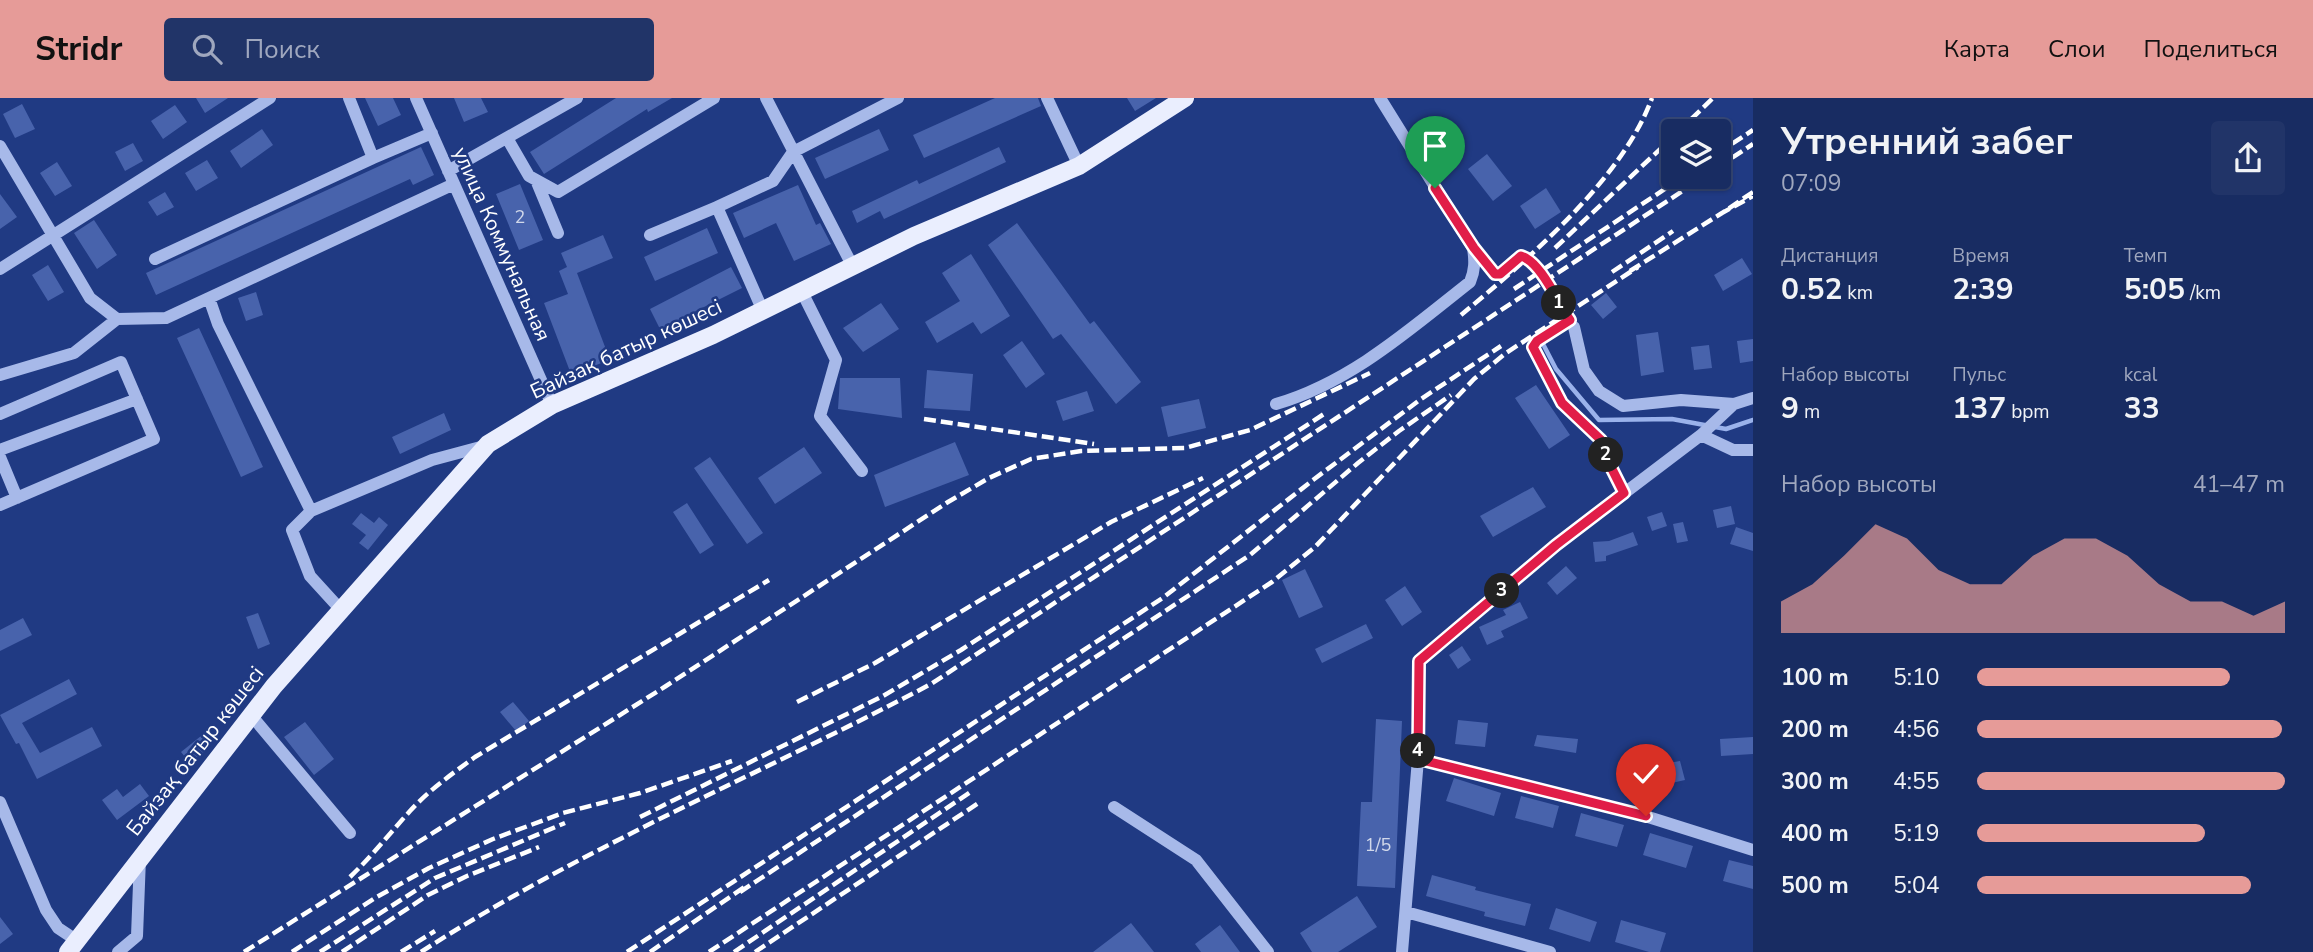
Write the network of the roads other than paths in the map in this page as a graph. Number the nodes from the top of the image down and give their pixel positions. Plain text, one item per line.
1 (270, 98) edge
2 (349, 98) edge
3 (416, 98) edge
4 (577, 98) edge
5 (713, 98) edge
6 (765, 98) edge
7 (898, 98) edge
8 (1048, 98) edge
9 (1185, 98) edge
10 (1380, 98) edge
11 (432, 133) junction
12 (507, 138) junction
13 (0, 146) edge
14 (793, 152) junction
15 (373, 158) junction
16 (1079, 166) junction
17 (448, 171) junction
18 (536, 180) junction
19 (454, 184) junction
20 (717, 207) junction
21 (558, 233) dead end
22 (53, 234) junction
23 (650, 235) dead end
24 (155, 259) dead end
25 (853, 267) junction
26 (0, 269) edge
27 (802, 292) junction
28 (209, 298) junction
29 (762, 311) junction
30 (117, 319) junction
31 (1574, 327) dead end
32 (0, 375) edge
33 (1753, 398) edge
34 (137, 399) junction
35 (1276, 404) dead end
36 (1734, 404) junction
37 (552, 405) junction
38 (0, 414) edge
39 (1701, 435) junction
40 (488, 444) junction
41 (0, 450) edge
42 (1753, 450) edge
43 (0, 457) edge
44 (862, 471) dead end
45 (18, 498) junction
46 (0, 505) edge
47 (311, 511) junction
48 (341, 610) junction
49 (251, 715) junction
50 (1418, 759) junction
51 (0, 802) edge
52 (1114, 807) dead end
53 (350, 833) dead end
54 (1753, 850) edge
55 (140, 858) junction
56 (1406, 912) junction
57 (72, 946) edge
58 (118, 952) edge
59 (1268, 952) edge
60 (1402, 952) edge
61 (1550, 952) edge

1 - 22 street
2 - 15 street
3 - 11 street, улица Коммунальная
4 - 12 street
5 - 18 street
6 - 14 street
7 - 14 street
8 - 16 street
9 - 16 main road, Байзақ батыр көшесі
10 - 35 street
11 - 15 street
11 - 17 street, улица Коммунальная
12 - 17 street
12 - 18 street
13 - 22 street
14 - 20 street
14 - 25 street
15 - 24 street
16 - 25 main road, Байзақ батыр көшесі
17 - 19 street, улица Коммунальная
18 - 21 street
19 - 28 street
19 - 37 street, улица Коммунальная
20 - 23 street
20 - 29 street
22 - 26 street
22 - 30 street
25 - 27 main road, Байзақ батыр көшесі
27 - 29 main road, Байзақ батыр көшесі
27 - 44 street
28 - 30 street
28 - 47 street
29 - 37 main road, Байзақ батыр көшесі
30 - 32 street
31 - 36 street
33 - 36 street
34 - 38 street
34 - 41 street
34 - 45 street
36 - 39 street
37 - 40 main road, Байзақ батыр көшесі
39 - 42 street
39 - 50 street
40 - 47 street
40 - 48 main road, Байзақ батыр көшесі
43 - 45 street
45 - 46 street
47 - 48 street
48 - 49 main road, Байзақ батыр көшесі
49 - 53 street
49 - 55 main road, Байзақ батыр көшесі
50 - 54 street
50 - 56 street
51 - 57 street
52 - 59 street
55 - 57 main road, Байзақ батыр көшесі
55 - 58 street
56 - 60 street
56 - 61 street

